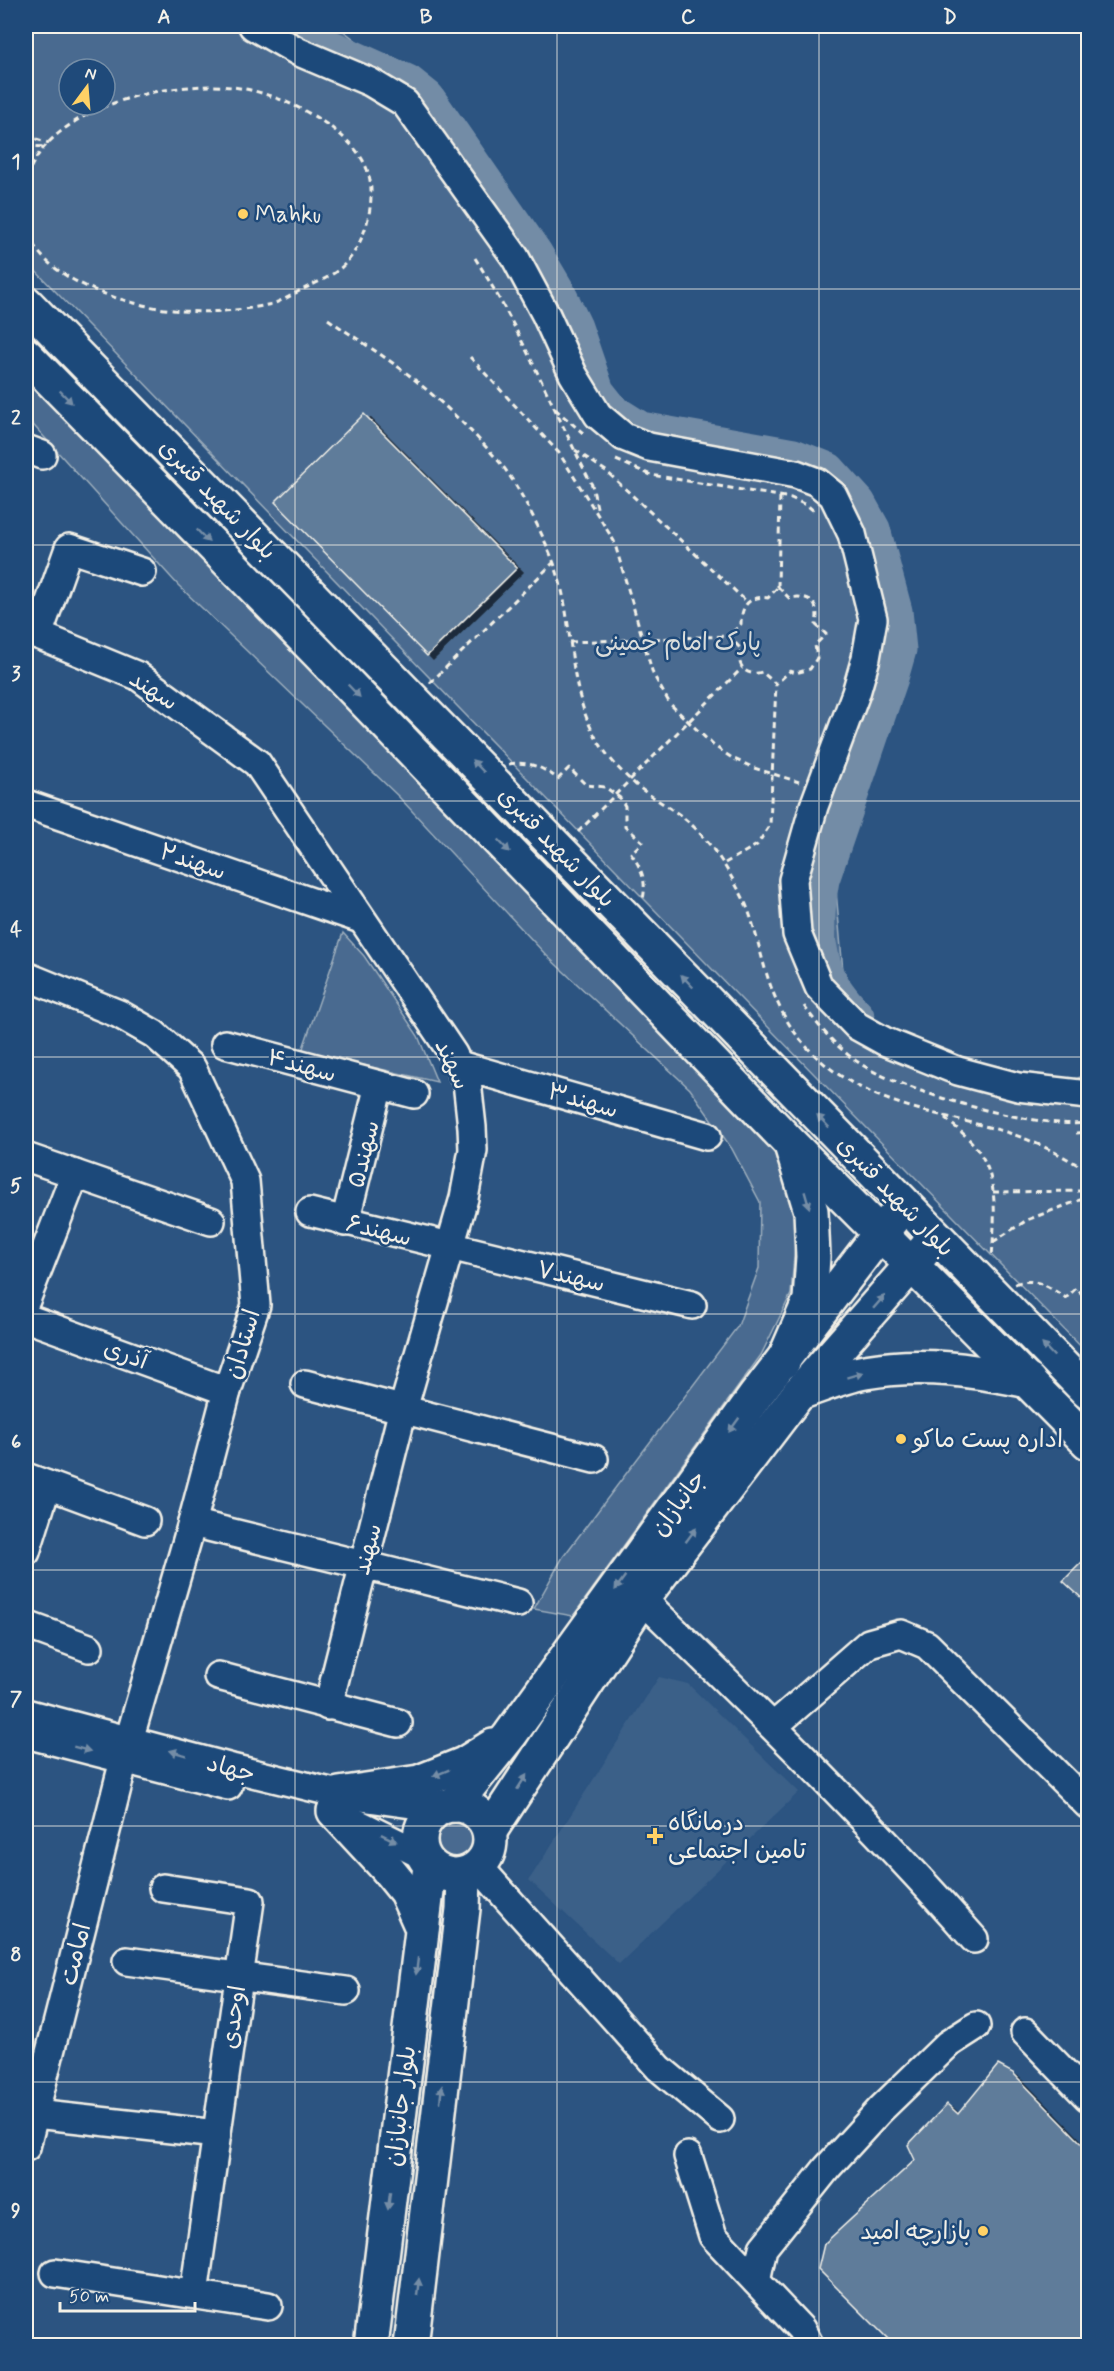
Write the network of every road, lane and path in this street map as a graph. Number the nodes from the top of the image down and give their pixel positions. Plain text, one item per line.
1 (253, 26) edge
2 (26, 136) edge
3 (49, 143) junction
4 (26, 146) edge
5 (45, 147) junction
6 (26, 188) edge
7 (26, 223) edge
8 (475, 258) dead end
9 (26, 303) edge
10 (328, 319) dead end
11 (26, 355) edge
12 (470, 357) dead end
13 (574, 449) junction
14 (780, 496) dead end
15 (599, 515) junction
16 (553, 563) junction
17 (142, 572) dead end
18 (778, 587) junction
19 (747, 602) junction
20 (344, 628) junction
21 (32, 632) edge
22 (729, 636) junction
23 (642, 638) junction
24 (570, 642) junction
25 (318, 653) junction
26 (742, 669) junction
27 (776, 684) junction
28 (413, 699) junction
29 (501, 765) dead end
30 (773, 774) junction
31 (631, 780) junction
32 (802, 782) dead end
33 (616, 795) junction
34 (26, 804) edge
35 (573, 837) dead end
36 (724, 864) junction
37 (642, 907) dead end
38 (361, 919) junction
39 (26, 976) edge
40 (225, 1044) dead end
41 (459, 1065) junction
42 (379, 1085) junction
43 (414, 1094) dead end
44 (1089, 1095) edge
45 (943, 1116) junction
46 (1089, 1132) edge
47 (1076, 1133) dead end
48 (707, 1136) dead end
49 (791, 1144) junction
50 (26, 1157) edge
51 (1089, 1171) edge
52 (75, 1174) junction
53 (1089, 1191) edge
54 (993, 1192) junction
55 (1089, 1197) edge
56 (904, 1205) junction
57 (310, 1212) dead end
58 (211, 1221) dead end
59 (345, 1222) junction
60 (880, 1233) junction
61 (936, 1237) junction
62 (993, 1242) junction
63 (449, 1247) junction
64 (912, 1264) junction
65 (992, 1266) dead end
66 (1011, 1286) dead end
67 (26, 1300) edge
68 (1089, 1300) edge
69 (692, 1305) dead end
70 (26, 1318) edge
71 (783, 1362) junction
72 (1029, 1381) junction
73 (305, 1384) dead end
74 (227, 1391) junction
75 (1089, 1392) edge
76 (756, 1395) junction
77 (789, 1406) junction
78 (403, 1409) junction
79 (1089, 1442) edge
80 (594, 1459) dead end
81 (36, 1481) edge
82 (145, 1521) dead end
83 (192, 1523) junction
84 (26, 1552) edge
85 (363, 1566) junction
86 (642, 1599) junction
87 (518, 1603) dead end
88 (26, 1625) edge
89 (89, 1648) dead end
90 (218, 1676) dead end
91 (328, 1706) junction
92 (26, 1713) edge
93 (398, 1723) dead end
94 (774, 1726) junction
95 (26, 1734) edge
96 (510, 1735) junction
97 (127, 1750) junction
98 (336, 1803) junction
99 (1089, 1805) edge
100 (447, 1806) junction
101 (490, 1831) junction
102 (426, 1860) junction
103 (472, 1871) junction
104 (163, 1888) dead end
105 (422, 1928) junction
106 (974, 1939) dead end
107 (127, 1961) dead end
108 (239, 1977) junction
109 (346, 1991) dead end
110 (976, 2026) dead end
111 (1025, 2032) dead end
112 (1089, 2097) edge
113 (30, 2113) edge
114 (720, 2118) dead end
115 (217, 2134) junction
116 (26, 2147) edge
117 (688, 2156) dead end
118 (54, 2273) dead end
119 (756, 2281) junction
120 (194, 2294) junction
121 (268, 2306) dead end
122 (371, 2346) edge
123 (411, 2346) edge
124 (810, 2346) edge

1 - 44 street
2 - 3 path
3 - 5 path
3 - 7 path
4 - 5 path
5 - 6 path
8 - 13 path
9 - 20 main road, بلوار شهید قنبری
10 - 16 path
11 -> 25 main road, بلوار شهید قنبری
12 - 15 path
13 - 15 path
13 - 19 path
14 - 18 path
15 - 23 path
16 - 24 path
16 - 28 path
17 - 21 street
18 - 19 path
18 - 27 path
19 - 22 path
20 - 25 main road
20 - 28 main road, بلوار شهید قنبری
21 - 38 street, سهند
22 - 23 path
22 - 26 path
23 - 24 path
23 - 30 path
24 - 31 path
25 -> 49 main road, بلوار شهید قنبری
26 - 27 path
26 - 31 path
27 - 30 path
56 -> 28 main road, بلوار شهید قنبری
29 - 33 path
30 - 32 path
30 - 36 path
31 - 33 path
31 - 36 path
33 - 35 path
33 - 37 path
34 - 38 street, سهند۲
36 - 45 path
38 - 41 street, سهند
39 - 74 street, استادان
40 - 42 street, سهند۴
41 - 48 street, سهند۳
41 - 63 street, سهند
42 - 43 street, سهند۴
42 - 59 street, سهند۵
45 - 51 path
45 - 54 path
46 - 47 path
49 - 60 main road, بلوار شهید قنبری
49 -> 71 main road
50 - 52 street
52 - 58 street
52 - 67 street
53 - 54 path
54 - 62 path
55 - 62 path
56 - 60 main road, جانبازان
56 - 61 main road, بلوار شهید قنبری
57 - 59 street, سهند۶
59 - 63 street, سهند۶
60 - 64 main road, بلوار شهید قنبری
60 - 71 main road, جانبازان
61 - 64 main road, جانبازان
75 -> 61 main road, بلوار شهید قنبری
62 - 65 path
63 - 69 street, سهند۷
63 - 78 street, سهند
64 - 72 main road, بلوار شهید قنبری
77 -> 64 main road, جانبازان
66 - 68 path
70 - 74 street, آذری
71 - 76 main road, جانبازان
77 -> 72 main road
72 - 79 main road, بلوار شهید قنبری
73 - 78 street
74 - 83 street, استادان
76 - 77 main road
76 -> 96 main road, جانبازان
86 -> 77 main road, جانبازان
78 - 80 street
78 - 85 street, سهند
81 - 82 street
81 - 84 street
83 - 85 street
83 - 97 street, استادان
85 - 87 street
85 - 91 street, سهند
86 - 94 street
101 -> 86 main road, جانبازان
88 - 89 street
90 - 91 street
91 - 93 street
92 - 97 street, جهاد
94 - 99 street
94 - 106 street
95 -> 97 street, جهاد
96 -> 98 main road
96 - 100 main road, جانبازان
97 - 98 street, جهاد
97 - 113 street, امامت
98 - 100 street, جهاد
98 -> 102 street, جهاد
98 - 105 main road
100 - 101 main road
100 - 102 main road
101 - 103 main road
102 - 103 main road
102 - 105 main road, بلوار جانبازان
103 - 114 street
123 -> 103 main road, بلوار جانبازان
104 - 108 street, اوحدی
105 -> 122 main road, بلوار جانبازان
107 - 108 street
108 - 109 street
108 - 115 street, اوحدی
110 - 119 street
111 - 112 street
113 - 115 street
113 - 116 street, امامت
115 - 120 street, اوحدی
117 - 119 street
118 - 120 street
119 - 124 street
120 - 121 street

